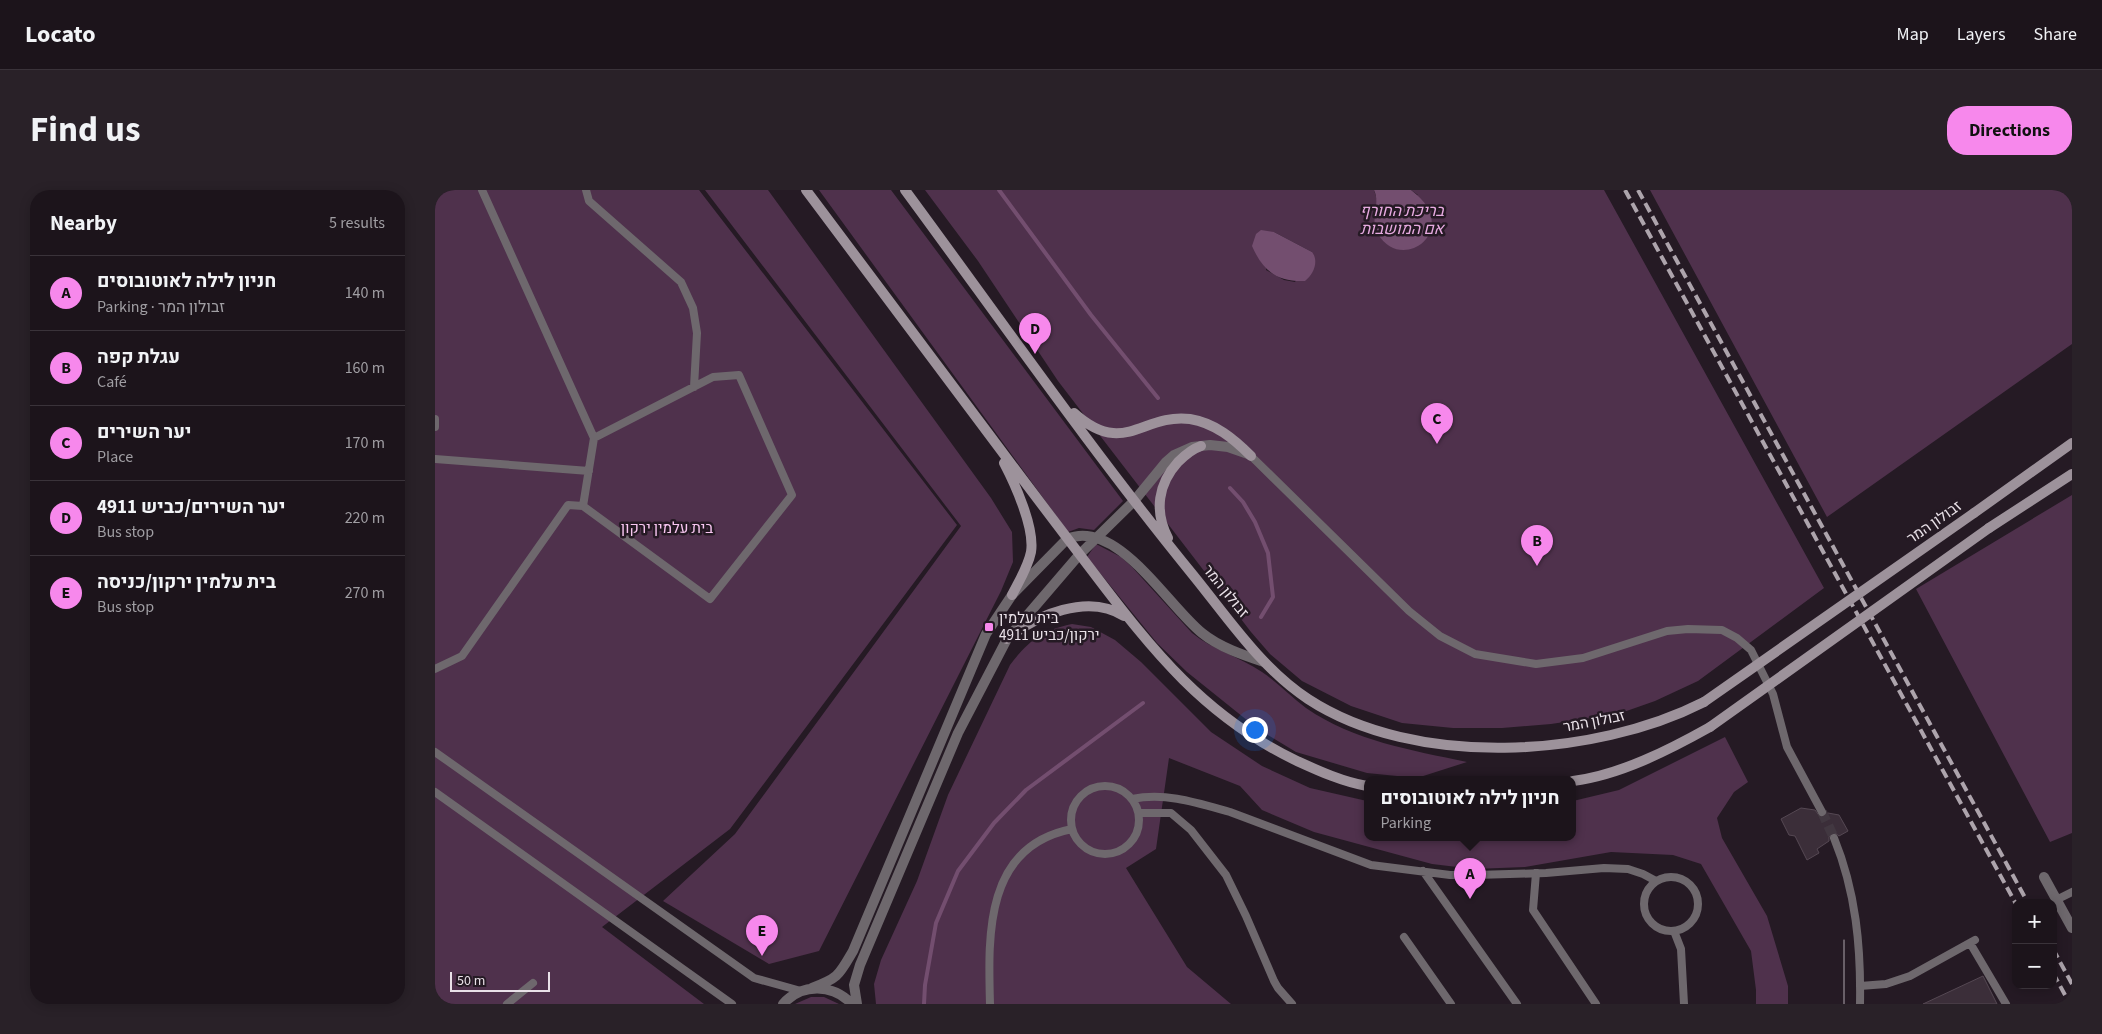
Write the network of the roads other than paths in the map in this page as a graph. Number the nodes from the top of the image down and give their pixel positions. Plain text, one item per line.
1 (482, 190) edge
2 (586, 190) edge
3 (806, 190) edge
4 (905, 190) edge
5 (694, 387) junction
6 (1059, 399) junction
7 (435, 420) edge
8 (435, 427) edge
9 (990, 435) junction
10 (595, 438) junction
11 (2072, 443) edge
12 (1201, 446) junction
13 (1251, 456) junction
14 (435, 459) edge
15 (589, 471) junction
16 (2072, 474) edge
17 (1134, 500) junction
18 (583, 506) junction
19 (1095, 538) junction
20 (1067, 539) junction
21 (1079, 555) junction
22 (1176, 555) junction
23 (1012, 595) junction
24 (1129, 619) junction
25 (1007, 639) junction
26 (1264, 662) junction
27 (435, 670) edge
28 (435, 752) edge
29 (1576, 780) edge
30 (1364, 785) edge
31 (435, 792) edge
32 (1132, 799) junction
33 (1822, 812) tunnel mouth
34 (1139, 813) junction
35 (1072, 829) junction
36 (1834, 838) tunnel mouth
37 (1423, 870) junction
38 (1535, 873) junction
39 (2044, 877) dead end
40 (1656, 881) junction
41 (2072, 892) edge
42 (2056, 899) edge
43 (2057, 900) joint
44 (2072, 928) edge
45 (1674, 931) junction
46 (1404, 937) dead end
47 (533, 983) dead end
48 (1860, 986) junction
49 (812, 988) junction
50 (801, 991) junction
51 (507, 1004) edge
52 (732, 1004) edge
53 (783, 1004) edge
54 (852, 1004) edge
55 (857, 1004) edge
56 (990, 1004) edge
57 (1291, 1004) edge
58 (1451, 1004) edge
59 (1517, 1004) edge
60 (1596, 1004) edge
61 (1684, 1004) edge
62 (1860, 1004) edge
63 (2006, 1004) edge

1 - 10 lane
2 - 5 lane
3 - 9 main road
4 - 6 main road
5 - 10 lane
5 - 18 lane
6 - 13 main road
6 - 17 main road, זבולון המר
7 - 8 lane
9 - 20 main road
9 - 23 main road
10 - 15 lane
11 - 26 main road, זבולון המר, bridge
12 - 13 street
12 - 17 street
12 - 22 main road
13 - 33 lane
14 - 15 lane
15 - 18 lane
16 - 29 main road, bridge
17 - 19 street
17 - 22 main road, זבולון המר
18 - 27 lane
19 - 20 street
19 - 21 street
19 - 26 street
20 - 21 main road
20 - 23 street
21 - 24 main road
21 - 25 street
22 - 26 main road, זבולון המר
23 - 49 street
24 - 25 main road
24 - 30 main road
25 - 55 street
28 - 50 lane
31 - 52 lane
32 - 34 lane
32 - 35 lane
32 - 37 lane
34 - 35 lane
34 - 57 lane
35 - 56 lane
36 - 48 lane
37 - 38 lane
37 - 59 lane
38 - 40 lane
38 - 60 lane
39 - 42 street
40 - 45 lane
40 - 45 lane
41 - 43 lane
43 - 44 street
45 - 61 lane
46 - 58 lane
47 - 51 lane
48 - 62 lane
48 - 63 lane
49 - 50 street
49 - 54 street
50 - 53 street

